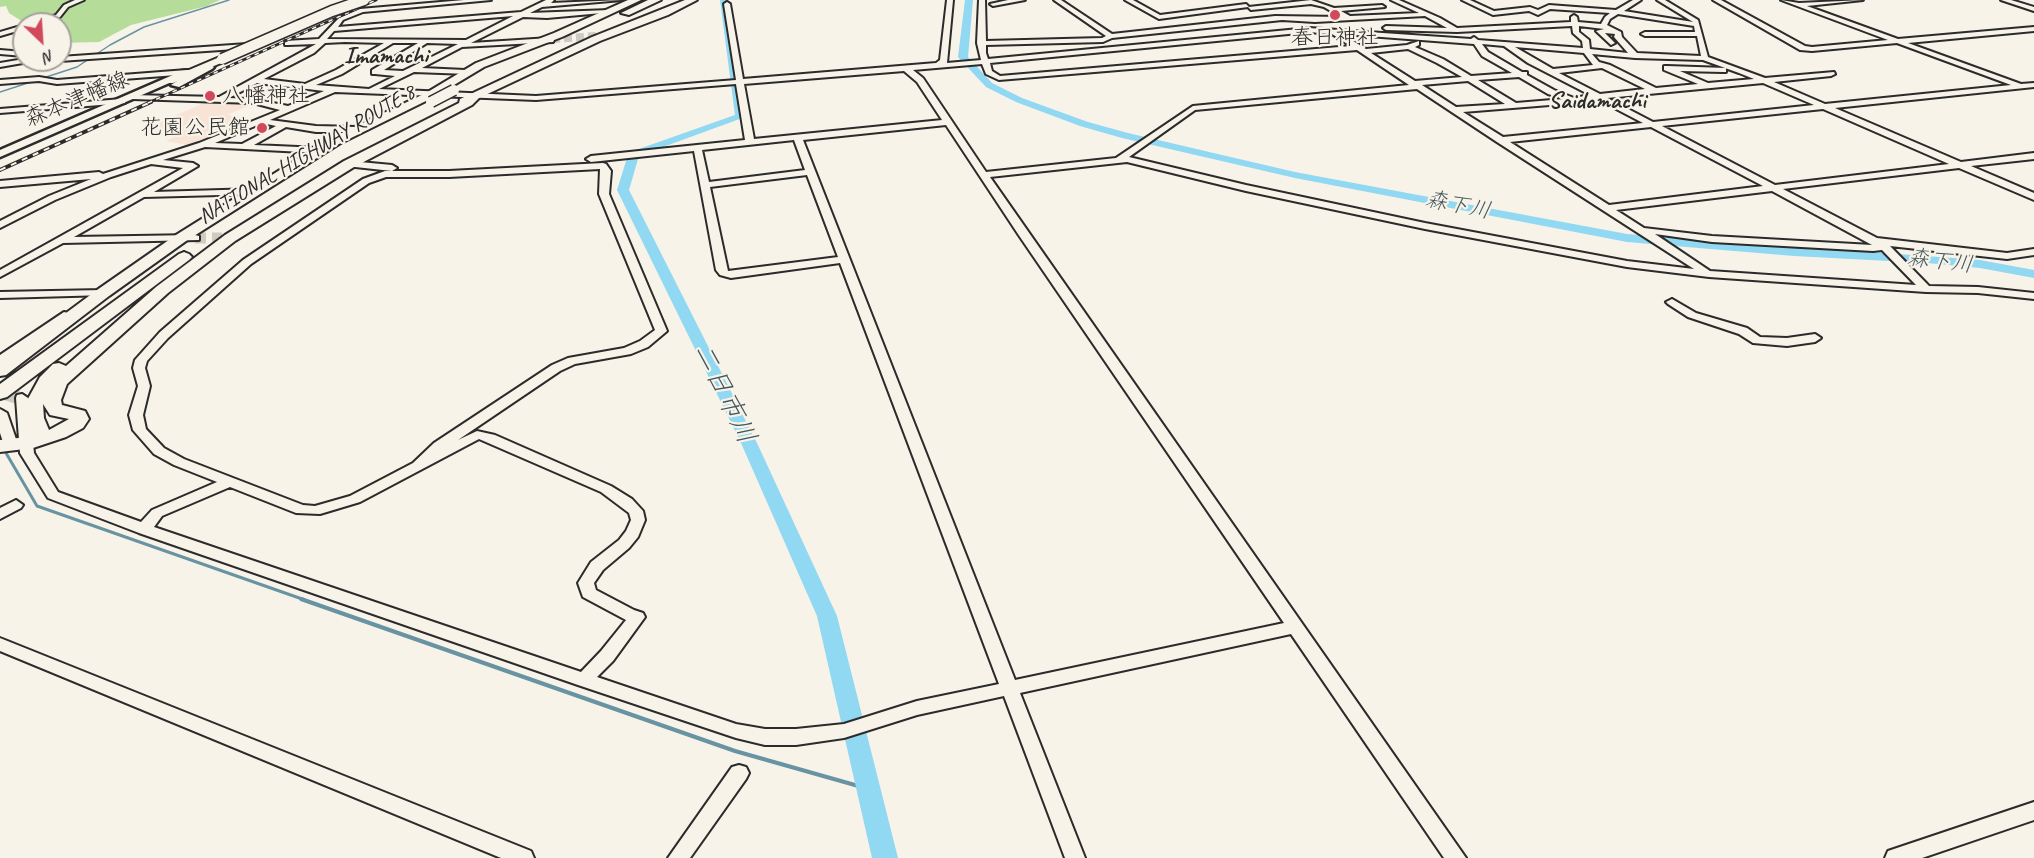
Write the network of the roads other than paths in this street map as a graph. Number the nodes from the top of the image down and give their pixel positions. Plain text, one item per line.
1 (81, 0) edge
2 (483, 0) edge
3 (488, 0) edge
4 (551, 0) edge
5 (619, 0) edge
6 (653, 0) edge
7 (680, 0) edge
8 (692, 0) edge
9 (950, 0) edge
10 (982, 0) edge
11 (1022, 0) edge
12 (1057, 0) edge
13 (1128, 0) edge
14 (1233, 0) edge
15 (1378, 0) edge
16 (1394, 0) edge
17 (1465, 0) edge
18 (1638, 0) edge
19 (1660, 0) edge
20 (1716, 0) edge
21 (1784, 0) edge
22 (1860, 0) edge
23 (2004, 0) edge
24 (354, 1) edge
25 (1313, 1) edge
26 (1341, 1) edge
27 (727, 4) dead end
28 (993, 4) dead end
29 (542, 5) junction
30 (1274, 5) junction
31 (1794, 5) junction
32 (1249, 7) junction
33 (1386, 7) junction
34 (1360, 8) junction
35 (2034, 9) edge
36 (1333, 10) junction
37 (61, 12) edge
38 (610, 12) junction
39 (1617, 12) junction
40 (648, 13) junction
41 (1497, 13) junction
42 (524, 14) junction
43 (1402, 15) junction
44 (1428, 15) junction
45 (1566, 16) dead end
46 (479, 17) junction
47 (1277, 18) junction
48 (1293, 18) junction
49 (1352, 18) junction
50 (1315, 20) junction
51 (1467, 21) dead end
52 (1575, 24) junction
53 (310, 25) junction
54 (1698, 25) junction
55 (289, 26) junction
56 (1513, 26) junction
57 (1603, 26) junction
58 (1406, 28) junction
59 (333, 29) junction
60 (453, 29) dead end
61 (1424, 29) junction
62 (1476, 29) junction
63 (2034, 29) edge
64 (587, 30) junction
65 (1309, 30) junction
66 (1320, 30) junction
67 (1457, 30) junction
68 (1616, 31) junction
69 (600, 32) junction
70 (1333, 32) junction
71 (1381, 32) junction
72 (445, 33) dead end
73 (1273, 34) junction
74 (1645, 34) dead end
75 (1700, 34) junction
76 (1110, 36) junction
77 (1409, 38) junction
78 (1545, 38) dead end
79 (1424, 39) junction
80 (392, 40) junction
81 (548, 40) junction
82 (427, 41) junction
83 (1287, 41) dead end
84 (1896, 41) junction
85 (321, 42) junction
86 (1477, 42) junction
87 (288, 43) dead end
88 (981, 43) junction
89 (1611, 43) dead end
90 (465, 44) junction
91 (1504, 44) junction
92 (247, 46) junction
93 (1534, 46) junction
94 (1296, 47) dead end
95 (1408, 47) junction
96 (1546, 47) junction
97 (1359, 50) junction
98 (1305, 52) junction
99 (1587, 52) junction
100 (1635, 56) junction
101 (72, 57) edge
102 (1704, 58) junction
103 (984, 62) junction
104 (514, 66) junction
105 (940, 66) junction
106 (1600, 66) junction
107 (209, 67) junction
108 (907, 69) junction
109 (1739, 70) junction
110 (1553, 71) junction
111 (31, 72) edge
112 (187, 72) junction
113 (411, 72) junction
114 (465, 72) junction
115 (526, 72) junction
116 (1776, 72) dead end
117 (1522, 74) junction
118 (1831, 74) dead end
119 (1469, 79) junction
120 (19, 80) junction
121 (1762, 80) junction
122 (169, 81) junction
123 (257, 81) junction
124 (0, 82) edge
125 (736, 83) junction
126 (1415, 85) junction
127 (2034, 85) edge
128 (308, 86) junction
129 (1707, 86) junction
130 (2022, 86) junction
131 (334, 90) junction
132 (372, 90) junction
133 (2034, 90) edge
134 (1654, 91) junction
135 (463, 92) junction
136 (1600, 96) junction
137 (133, 97) junction
138 (435, 97) junction
139 (146, 98) junction
140 (1573, 100) junction
141 (122, 101) junction
142 (216, 101) junction
143 (1515, 106) junction
144 (1823, 107) junction
145 (289, 109) junction
146 (1454, 110) junction
147 (0, 111) edge
148 (384, 118) junction
149 (262, 121) junction
150 (947, 122) junction
151 (285, 124) junction
152 (1654, 124) junction
153 (356, 130) junction
154 (798, 139) junction
155 (1500, 140) junction
156 (750, 144) junction
157 (202, 145) junction
158 (244, 147) junction
159 (15, 148) junction
160 (0, 149) edge
161 (698, 150) junction
162 (320, 151) junction
163 (0, 154) edge
164 (2034, 156) edge
165 (1118, 160) junction
166 (150, 162) junction
167 (350, 164) junction
168 (1960, 165) junction
169 (811, 172) junction
170 (108, 175) junction
171 (984, 175) junction
172 (295, 181) junction
173 (0, 184) edge
174 (705, 185) junction
175 (1774, 188) junction
176 (256, 192) junction
177 (143, 195) junction
178 (2034, 197) edge
179 (1606, 208) junction
180 (0, 225) edge
181 (1639, 230) junction
182 (188, 238) junction
183 (63, 240) junction
184 (1880, 244) junction
185 (2034, 252) edge
186 (185, 256) junction
187 (844, 259) junction
188 (1709, 273) junction
189 (0, 274) edge
190 (1926, 289) junction
191 (99, 293) junction
192 (0, 295) edge
193 (2034, 296) edge
194 (1672, 302) dead end
195 (1815, 338) dead end
196 (64, 344) junction
197 (2, 360) edge
198 (0, 381) edge
199 (0, 393) edge
200 (0, 403) edge
201 (0, 413) edge
202 (18, 444) edge
203 (418, 466) junction
204 (229, 482) junction
205 (16, 505) dead end
206 (0, 514) edge
207 (144, 529) junction
208 (1295, 627) junction
209 (0, 644) edge
210 (584, 680) junction
211 (1009, 688) junction
212 (739, 773) dead end
213 (2034, 811) edge
214 (524, 858) edge
215 (678, 858) edge
216 (1076, 858) edge
217 (1456, 858) edge
218 (1895, 858) edge

1 - 37 street
2 - 3 street
2 - 46 street
2 - 59 street
4 - 29 street
5 - 29 street
6 - 38 highway
6 - 69 highway, NATIONAL HIGHWAY ROUTE 8
6 - 104 highway, NATIONAL HIGHWAY ROUTE 8
7 - 40 highway
8 - 69 highway
9 - 105 street
10 - 88 street
11 - 28 street
12 - 76 street
13 - 32 street
14 - 32 street
15 - 33 street
16 - 44 street
17 - 41 street
18 - 39 street
19 - 54 street
20 - 84 street
21 - 31 street
22 - 31 street
23 - 35 street
24 - 53 main road, 森本津幡線
24 - 55 main road, 森本津幡線
24 - 122 highway, bridge
25 - 30 street
25 - 36 street
26 - 34 street
27 - 125 street
29 - 42 street
30 - 32 street
30 - 48 street
31 - 84 street
32 - 47 street
33 - 34 street
33 - 43 street
34 - 36 street
36 - 49 street
38 - 42 street
38 - 81 highway
39 - 41 street
39 - 54 street
39 - 57 street
40 - 104 highway
40 - 115 highway
41 - 56 street
42 - 46 street
42 - 90 street
43 - 44 street
43 - 49 street
43 - 61 street
44 - 67 street
45 - 52 street
46 - 59 street
46 - 60 street
47 - 48 street
47 - 65 street
47 - 76 street
48 - 50 street
49 - 50 street
49 - 71 street
50 - 66 street
51 - 62 street
52 - 56 street
52 - 57 street
52 - 99 street
53 - 55 street
53 - 107 main road, 森本津幡線
54 - 75 street
55 - 92 main road, 森本津幡線
56 - 62 street
56 - 93 street
57 - 68 street
58 - 61 street
58 - 71 street
58 - 77 street
59 - 85 street
61 - 67 street
62 - 67 street
62 - 91 street
63 - 84 street
64 - 69 highway, NATIONAL HIGHWAY ROUTE 8
64 - 135 highway, NATIONAL HIGHWAY ROUTE 8
64 - 138 highway
65 - 66 street
65 - 73 street
66 - 70 street
66 - 71 street
67 - 86 street
68 - 89 street
68 - 100 street
69 - 115 highway
70 - 71 street
70 - 97 street
71 - 77 street
72 - 82 street
73 - 83 street
73 - 103 street
74 - 75 street
75 - 102 street
76 - 88 street
77 - 79 street
78 - 96 street
79 - 86 street
79 - 95 street
80 - 82 street
80 - 85 street
80 - 128 street
81 - 90 street
81 - 114 highway
82 - 90 street
82 - 113 street
84 - 130 street
85 - 87 street
85 - 123 street
86 - 91 street
86 - 117 street
88 - 103 street
90 - 113 street
91 - 93 street
91 - 110 street
92 - 101 street
92 - 112 main road, 森本津幡線
93 - 96 street
94 - 98 street
95 - 97 street
95 - 119 street
96 - 99 street
97 - 98 street
97 - 126 street
98 - 103 street
99 - 100 street
99 - 106 street
100 - 102 street
102 - 109 street
103 - 105 street
104 - 135 highway, NATIONAL HIGHWAY ROUTE 8
105 - 108 street
106 - 110 street
106 - 134 street
107 - 122 main road, 森本津幡線
107 - 139 main road
108 - 125 street
108 - 150 street
109 - 116 street
109 - 121 street
109 - 129 street
110 - 117 street
110 - 136 street
111 - 120 street
112 - 120 street
112 - 122 main road, 森本津幡線
113 - 114 street
113 - 132 street
114 - 138 highway
115 - 135 highway
117 - 119 street
117 - 140 street
118 - 121 street
119 - 126 street
119 - 143 street
120 - 124 street
121 - 129 street
121 - 144 street
122 - 137 main road, 森本津幡線
123 - 128 street
123 - 142 street
125 - 135 street
125 - 156 street
126 - 146 street
126 - 165 street
127 - 130 street
128 - 131 street
129 - 134 street
130 - 133 street
130 - 144 street
131 - 132 street
131 - 145 street
132 - 138 street
134 - 136 street
135 - 138 highway, NATIONAL HIGHWAY ROUTE 8, bridge
135 - 167 highway
135 - 172 highway
136 - 140 street
136 - 152 street
137 - 139 street
137 - 141 main road, 森本津幡線
138 - 148 highway
138 - 172 highway, NATIONAL HIGHWAY ROUTE 8
139 - 142 street
140 - 143 street
141 - 147 street
141 - 159 main road, 森本津幡線
142 - 145 street
143 - 146 street
144 - 152 street
144 - 168 street
145 - 149 street
146 - 155 street
148 - 153 highway
148 - 172 highway
149 - 151 street
149 - 157 street
150 - 154 street
150 - 171 street
151 - 153 street
151 - 158 street
152 - 155 street
152 - 175 street
153 - 162 highway
154 - 156 street
154 - 169 street
155 - 179 street
156 - 161 street
157 - 158 street
157 - 166 street
158 - 162 street
159 - 160 street
159 - 163 main road, 森本津幡線
161 - 167 street
161 - 174 street
162 - 176 highway
164 - 168 street
165 - 171 street
165 - 188 street
166 - 170 street
166 - 177 street
167 - 202 highway
168 - 175 street
168 - 178 street
169 - 174 street
169 - 187 street
170 - 173 street
170 - 180 street
171 - 208 street
172 - 186 highway, NATIONAL HIGHWAY ROUTE 8
172 - 198 highway, NATIONAL HIGHWAY ROUTE 8
174 - 187 street
175 - 179 street
175 - 184 street
176 - 177 street
176 - 182 highway
177 - 183 street
179 - 181 street
181 - 184 street
181 - 188 street
182 - 183 street
182 - 191 highway
183 - 189 street
184 - 185 street
184 - 190 street
186 - 196 highway, NATIONAL HIGHWAY ROUTE 8
186 - 202 highway
187 - 211 street
188 - 190 street
190 - 193 street
191 - 192 street
191 - 197 highway
194 - 195 street
196 - 199 highway, NATIONAL HIGHWAY ROUTE 8
196 - 200 highway
201 - 202 street
202 - 207 street
203 - 204 street
203 - 204 street
203 - 210 street
204 - 207 street
205 - 206 street
207 - 210 street
208 - 211 street
208 - 217 street
209 - 214 street
210 - 211 street
211 - 216 street
212 - 215 street
213 - 218 street

